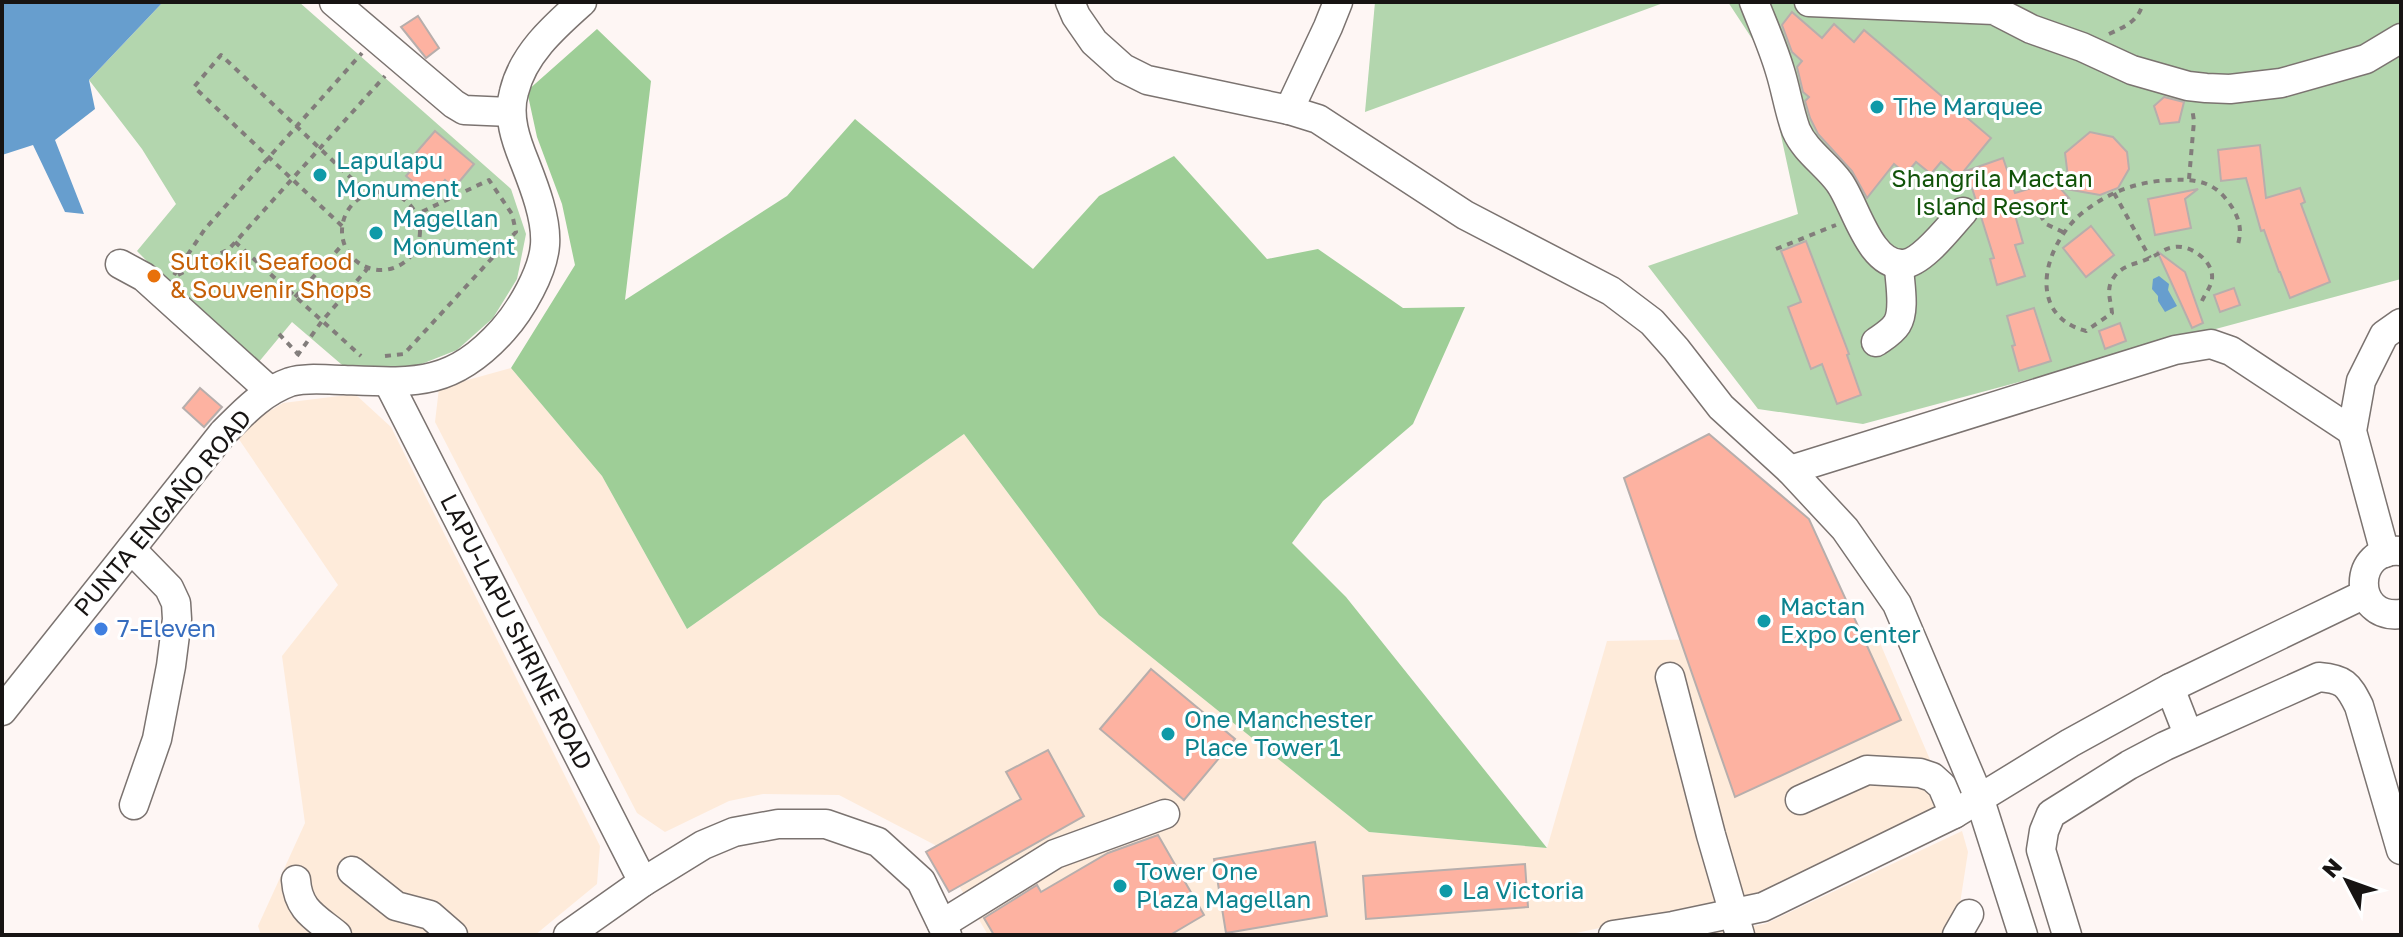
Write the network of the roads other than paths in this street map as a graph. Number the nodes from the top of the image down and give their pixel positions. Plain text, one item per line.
1 (334, 2) edge
2 (582, 2) edge
3 (1070, 2) edge
4 (1338, 2) edge
5 (1754, 2) edge
6 (1809, 2) edge
7 (2401, 38) edge
8 (1289, 110) junction
9 (511, 112) junction
10 (1963, 212) dead end
11 (120, 264) dead end
12 (1899, 264) junction
13 (2401, 323) edge
14 (1876, 342) dead end
15 (388, 382) junction
16 (270, 391) junction
17 (2352, 431) junction
18 (1790, 470) junction
19 (131, 549) junction
20 (2393, 552) edge
21 (2365, 594) junction
22 (2401, 614) edge
23 (1670, 677) dead end
24 (2170, 688) junction
25 (2, 711) edge
26 (2188, 734) junction
27 (1800, 800) dead end
28 (1980, 800) junction
29 (134, 805) dead end
30 (1165, 814) dead end
31 (1954, 814) junction
32 (2401, 850) edge
33 (352, 871) dead end
34 (296, 880) dead end
35 (643, 882) junction
36 (1737, 924) edge
37 (944, 929) edge
38 (337, 935) edge
39 (453, 935) edge
40 (568, 935) edge
41 (1613, 935) edge
42 (2023, 935) edge
43 (2067, 935) edge

1 - 9 street
2 - 9 street, PUNTA ENGAÑO ROAD
3 - 8 street
4 - 8 street
5 - 12 street
6 - 7 street
8 - 18 street
9 - 15 street, PUNTA ENGAÑO ROAD
10 - 12 street
11 - 16 street
12 - 14 street
13 - 17 street
15 - 16 street, PUNTA ENGAÑO ROAD
15 - 35 street, LAPU-LAPU SHRINE ROAD
16 - 19 street, PUNTA ENGAÑO ROAD
17 - 18 street
17 - 20 street
18 - 28 street
19 - 25 street, PUNTA ENGAÑO ROAD
19 - 29 street
20 - 21 street
21 - 22 street
21 - 24 street
23 - 36 street
24 - 26 street
24 - 28 street
26 - 32 street
26 - 43 street
27 - 31 street
28 - 31 street
28 - 42 street
30 - 37 street
31 - 36 street
33 - 39 street
34 - 38 street
35 - 37 street
35 - 40 street
36 - 41 street

